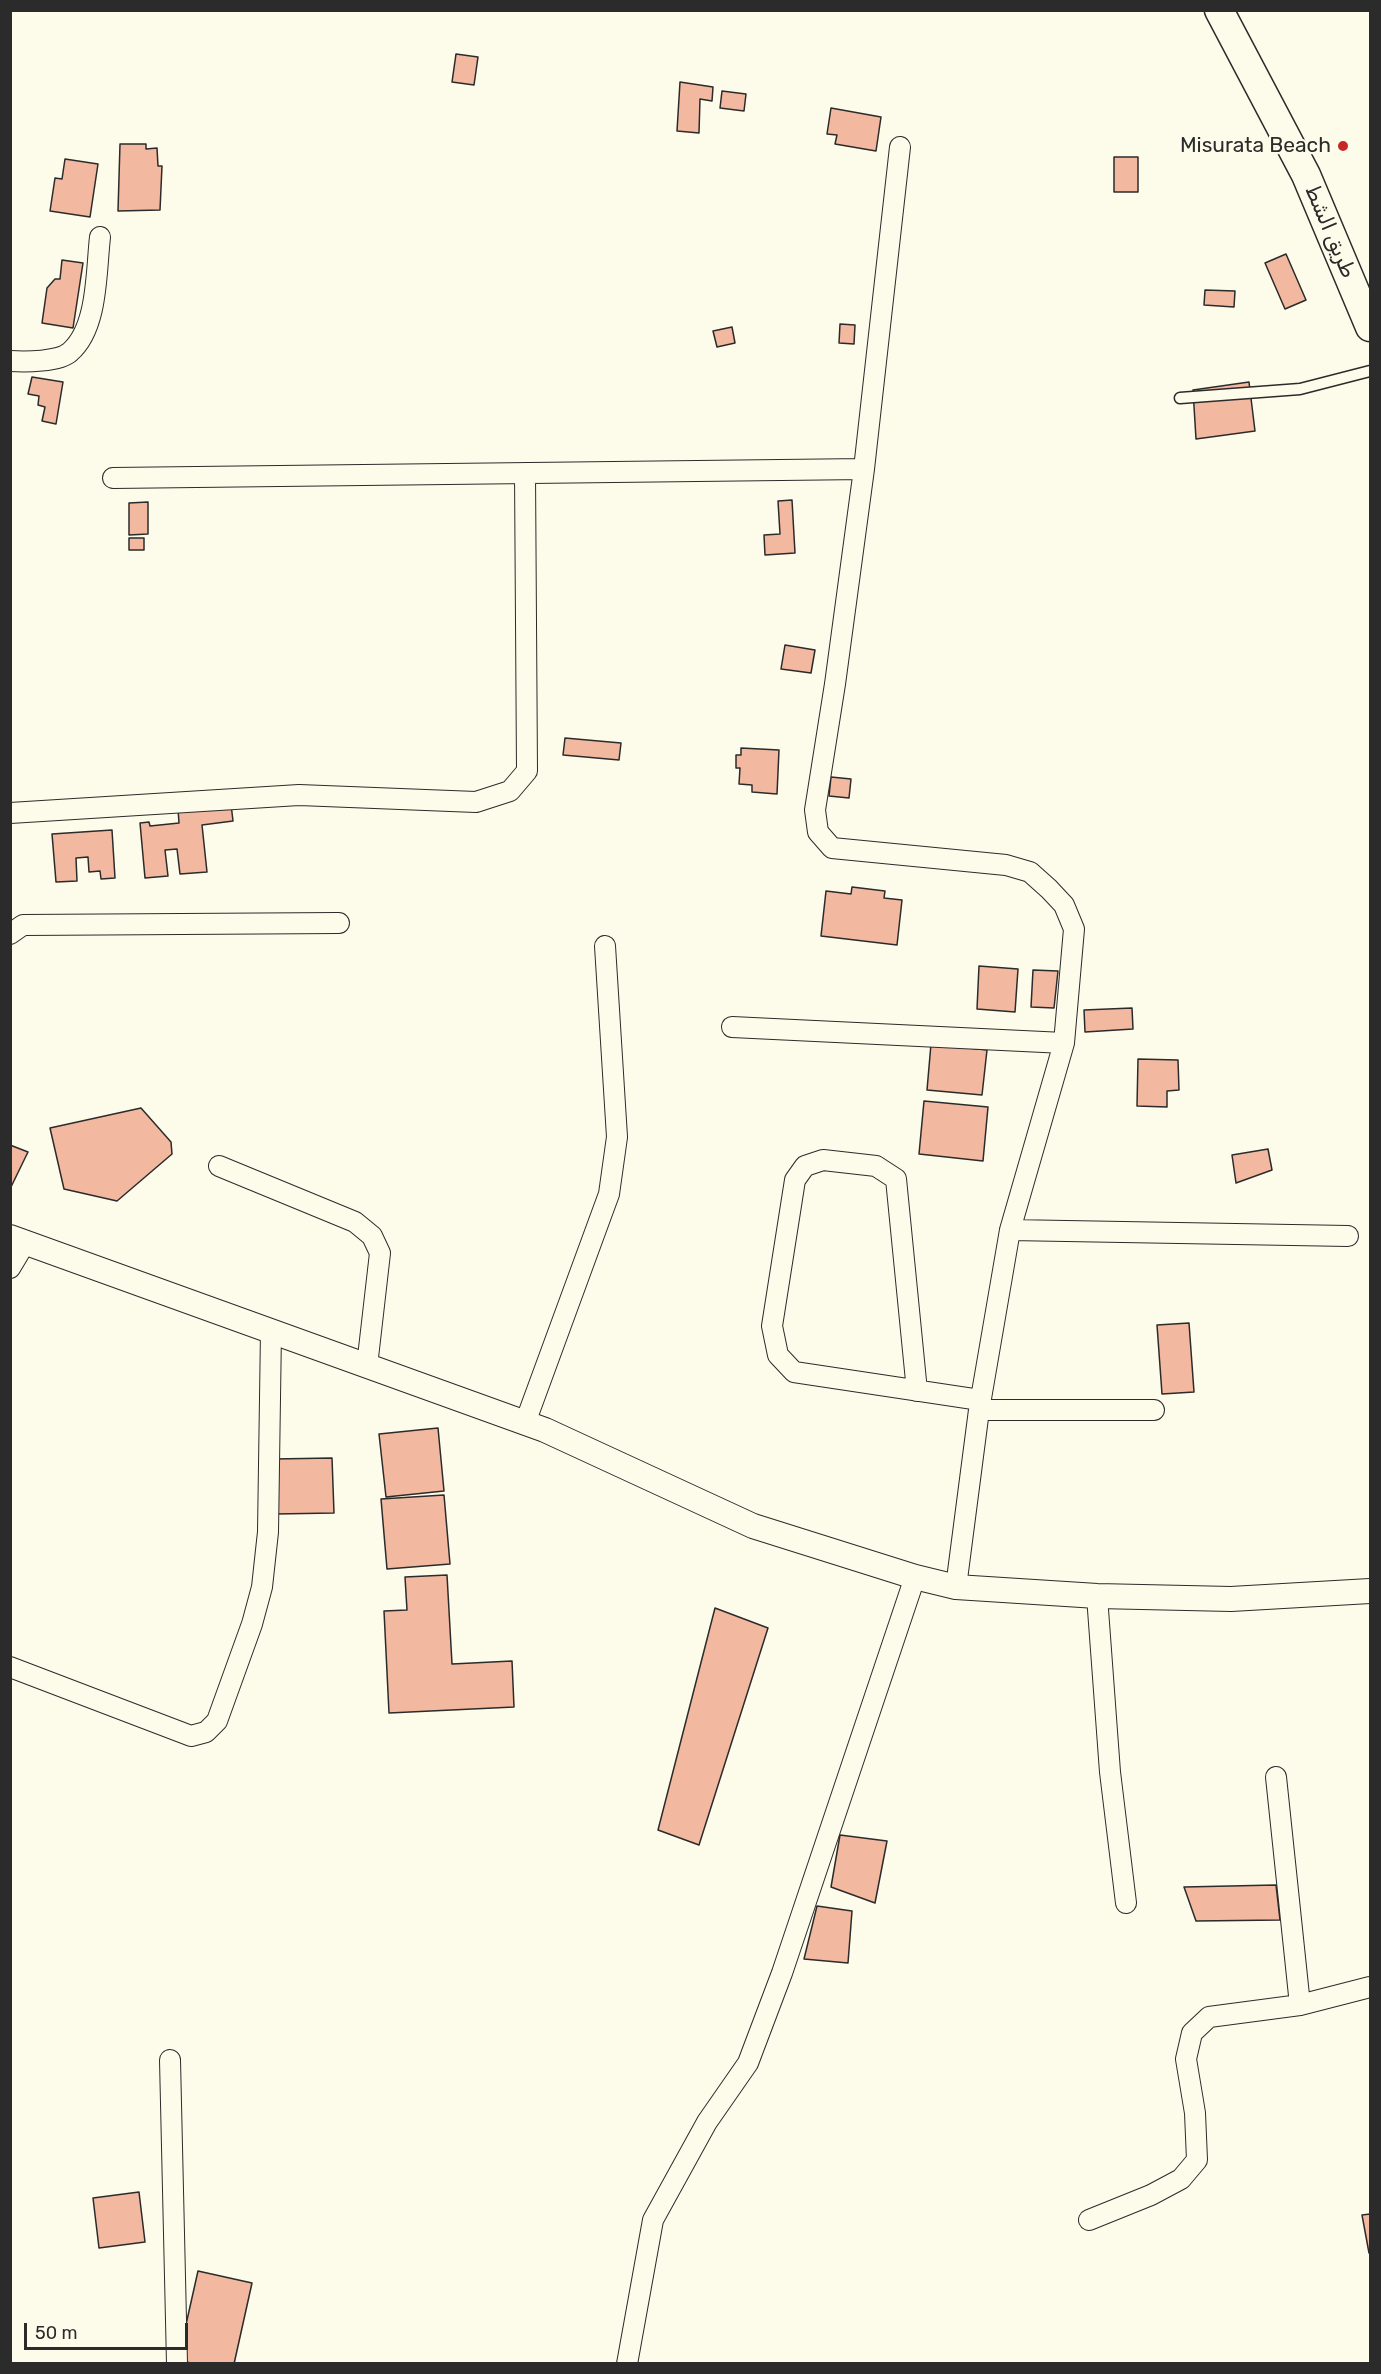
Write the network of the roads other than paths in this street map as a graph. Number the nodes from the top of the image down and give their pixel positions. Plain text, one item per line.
1 (1219, 10) edge
2 (900, 147) dead end
3 (100, 237) dead end
4 (1371, 327) edge
5 (10, 361) edge
6 (1371, 371) edge
7 (1180, 398) dead end
8 (864, 469) junction
9 (525, 473) junction
10 (113, 478) dead end
11 (10, 813) edge
12 (339, 923) dead end
13 (10, 934) edge
14 (605, 946) dead end
15 (732, 1027) dead end
16 (1064, 1043) junction
17 (219, 1166) dead end
18 (1010, 1230) junction
19 (1348, 1236) dead end
20 (18, 1240) edge
21 (10, 1268) edge
22 (271, 1331) junction
23 (367, 1366) junction
24 (916, 1391) junction
25 (980, 1405) junction
26 (1154, 1410) dead end
27 (525, 1423) junction
28 (915, 1577) junction
29 (956, 1587) junction
30 (1371, 1591) edge
31 (1097, 1596) junction
32 (10, 1667) edge
33 (1276, 1777) dead end
34 (1125, 1903) dead end
35 (1371, 1988) edge
36 (1300, 2005) junction
37 (170, 2060) dead end
38 (1089, 2220) dead end
39 (177, 2364) edge
40 (627, 2364) edge

1 - 4 main road, طريق الشط
2 - 8 street
3 - 5 street
6 - 7 lane
8 - 9 street
8 - 16 street
9 - 10 street
9 - 11 street
12 - 13 street
14 - 27 street
15 - 16 street
16 - 18 street
17 - 23 street
18 - 19 street
18 - 25 street
20 - 21 street
20 - 22 street
22 - 23 street
22 - 32 street
23 - 27 street
24 - 24 street
24 - 25 street
25 - 26 street
25 - 29 street
27 - 28 street
28 - 29 street
28 - 40 street
29 - 31 street
30 - 31 street
31 - 34 street
33 - 36 street
35 - 36 street
36 - 38 street
37 - 39 street

